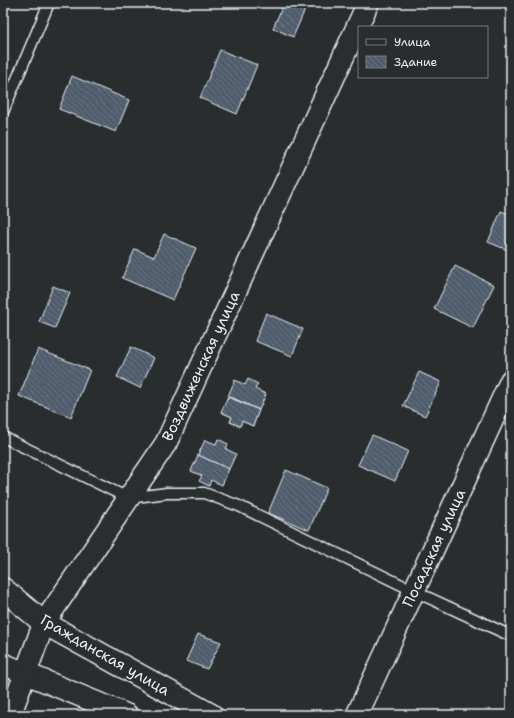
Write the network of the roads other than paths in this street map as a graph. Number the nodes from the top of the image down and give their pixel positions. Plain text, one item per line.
1 (50, 3) edge
2 (368, 3) edge
3 (3, 112) edge
4 (511, 380) edge
5 (3, 438) edge
6 (128, 498) junction
7 (3, 590) edge
8 (414, 592) junction
9 (44, 623) junction
10 (511, 636) edge
11 (3, 664) edge
12 (26, 674) junction
13 (10, 715) edge
14 (127, 715) edge
15 (211, 715) edge
16 (357, 715) edge

1 - 3 lane
2 - 6 street, Воздвиженская улица
4 - 8 street, Посадская улица
5 - 6 lane
6 - 8 lane
6 - 9 street, Воздвиженская улица
7 - 9 street, Гражданская улица
8 - 10 lane
8 - 16 street, Посадская улица
9 - 12 street, Воздвиженская улица
9 - 15 street, Гражданская улица
11 - 12 street
12 - 13 street, Воздвиженская улица
12 - 14 street

